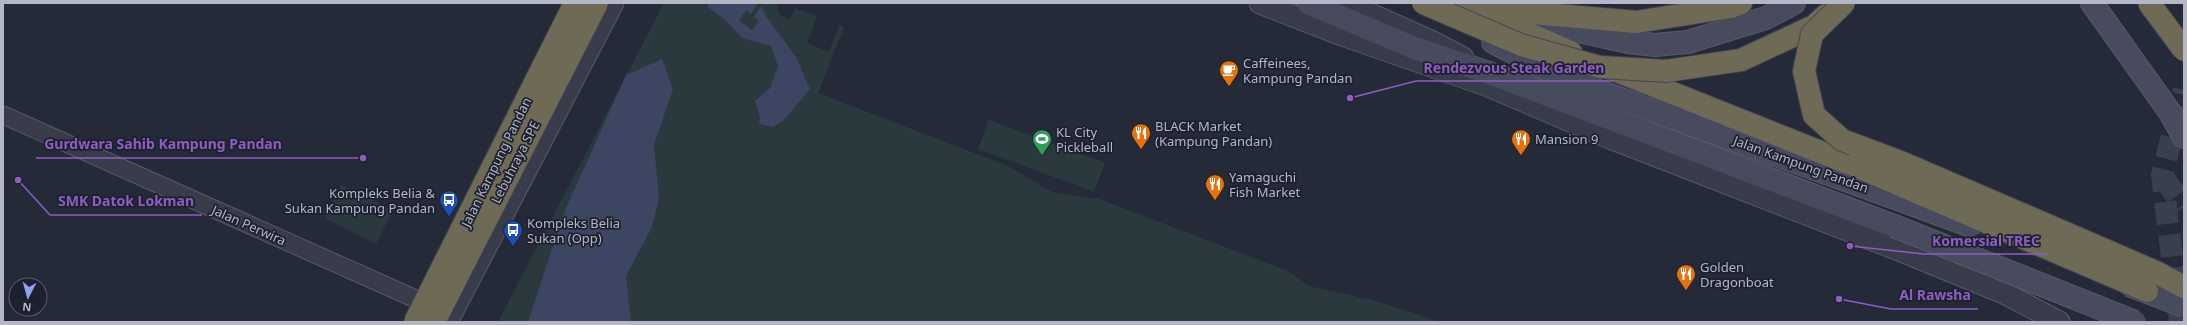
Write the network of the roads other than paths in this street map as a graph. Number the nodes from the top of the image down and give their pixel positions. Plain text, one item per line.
1 (575, 3) edge
2 (597, 3) edge
3 (613, 3) edge
4 (1260, 3) edge
5 (1346, 3) edge
6 (1423, 3) edge
7 (1426, 3) edge
8 (1458, 3) edge
9 (1470, 3) edge
10 (1483, 3) edge
11 (1741, 3) edge
12 (1794, 3) edge
13 (1841, 3) edge
14 (1844, 3) edge
15 (2092, 3) edge
16 (2149, 3) edge
17 (1310, 4) edge
18 (2118, 39) junction
19 (2184, 50) edge
20 (1489, 79) junction
21 (3, 115) edge
22 (2184, 117) edge
23 (2184, 137) edge
24 (2184, 287) edge
25 (2147, 292) junction
26 (2184, 306) edge
27 (435, 317) edge
28 (415, 322) edge
29 (2059, 322) edge
30 (2136, 322) edge

1 - 27 street, Jalan Kampung Pandan
1 - 28 highway, Lebuhraya SPE, bridge
2 - 27 highway, Lebuhraya SPE, bridge
3 - 27 street
4 - 20 street, Jalan Kampung Pandan
5 - 20 street, Jalan Kampung Pandan
6 - 13 highway, bridge
7 - 25 main road, Jalan Kampung Pandan, bridge
8 - 25 highway, bridge
9 - 12 main road
10 - 11 highway
14 - 24 highway, bridge
15 - 18 main road
16 - 19 highway, bridge
17 - 20 main road, Jalan Kampung Pandan
18 - 22 main road
18 - 23 main road
20 - 29 street, Jalan Kampung Pandan
20 - 30 main road, Jalan Kampung Pandan, bridge
21 - 27 street, Jalan Perwira
25 - 26 main road, Jalan Kampung Pandan, bridge

